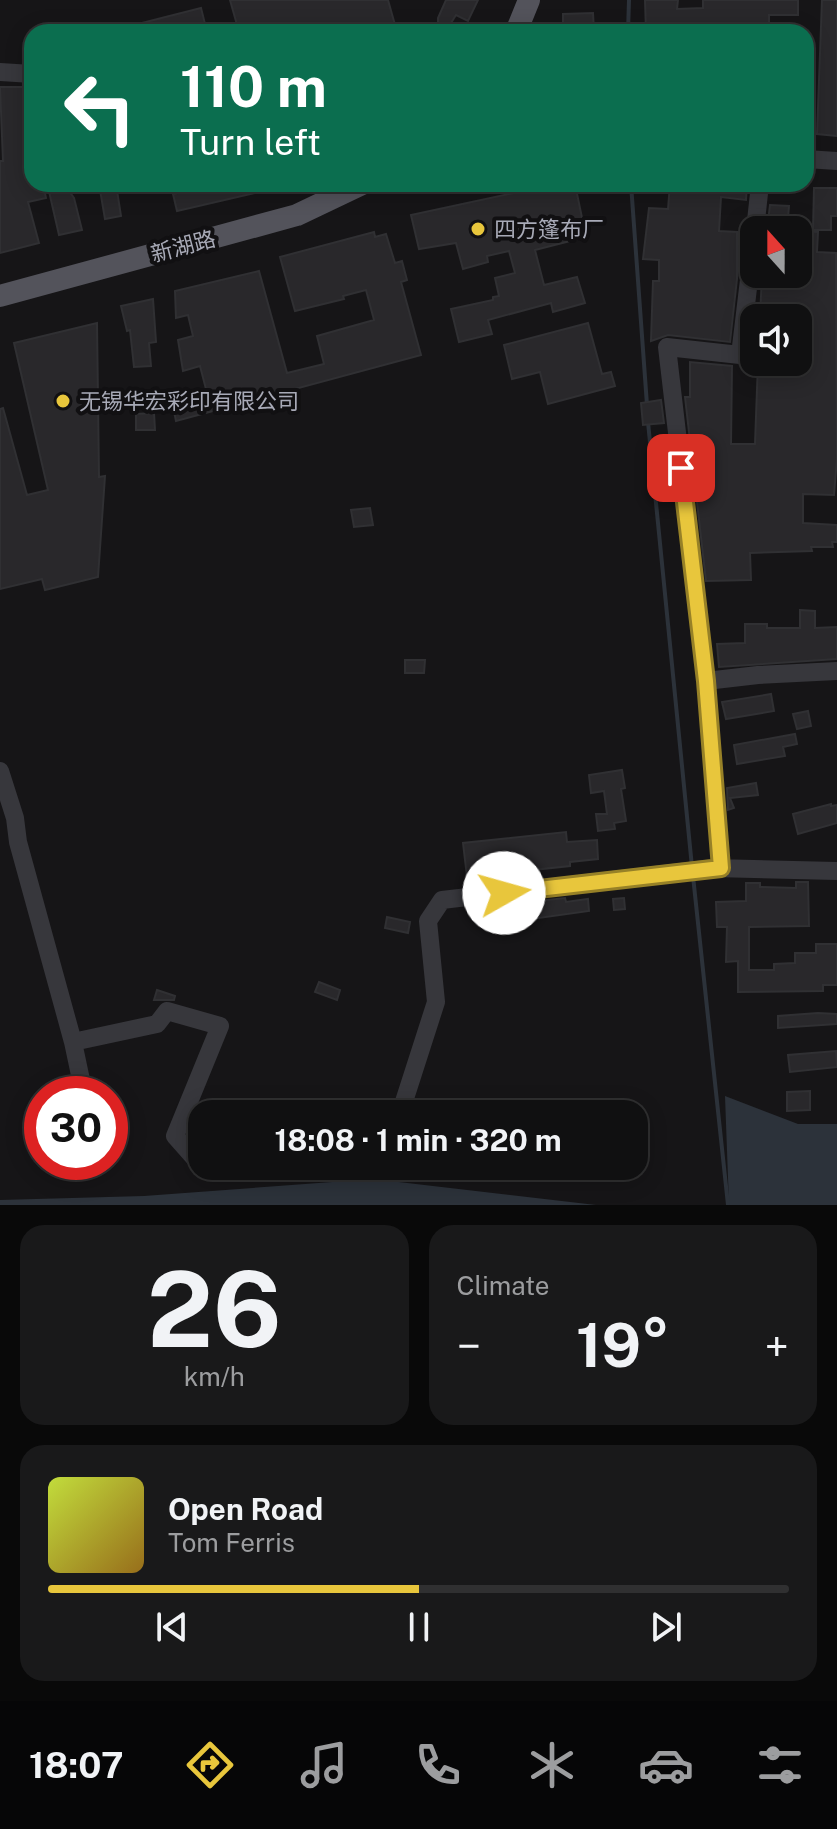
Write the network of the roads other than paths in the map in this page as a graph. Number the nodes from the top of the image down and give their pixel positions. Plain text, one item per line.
1 (529, 0) edge
2 (519, 24) edge
3 (0, 72) edge
4 (24, 74) edge
5 (814, 160) edge
6 (837, 161) edge
7 (345, 192) edge
8 (759, 192) edge
9 (757, 216) edge
10 (748, 288) edge
11 (0, 296) edge
12 (837, 671) edge
13 (706, 681) junction
14 (0, 771) edge
15 (9, 842) edge
16 (718, 868) junction
17 (837, 871) edge
18 (73, 1042) junction
19 (80, 1076) edge
20 (190, 1100) edge
21 (404, 1100) edge
22 (188, 1104) edge
23 (188, 1151) edge

1 - 2 main road
3 - 4 street
5 - 6 street
7 - 11 main road, 新湖路
8 - 9 street
10 - 13 street
12 - 13 street
13 - 16 street
14 - 15 street
15 - 18 street
16 - 17 street
16 - 21 street
18 - 19 street
18 - 20 street
22 - 23 street

